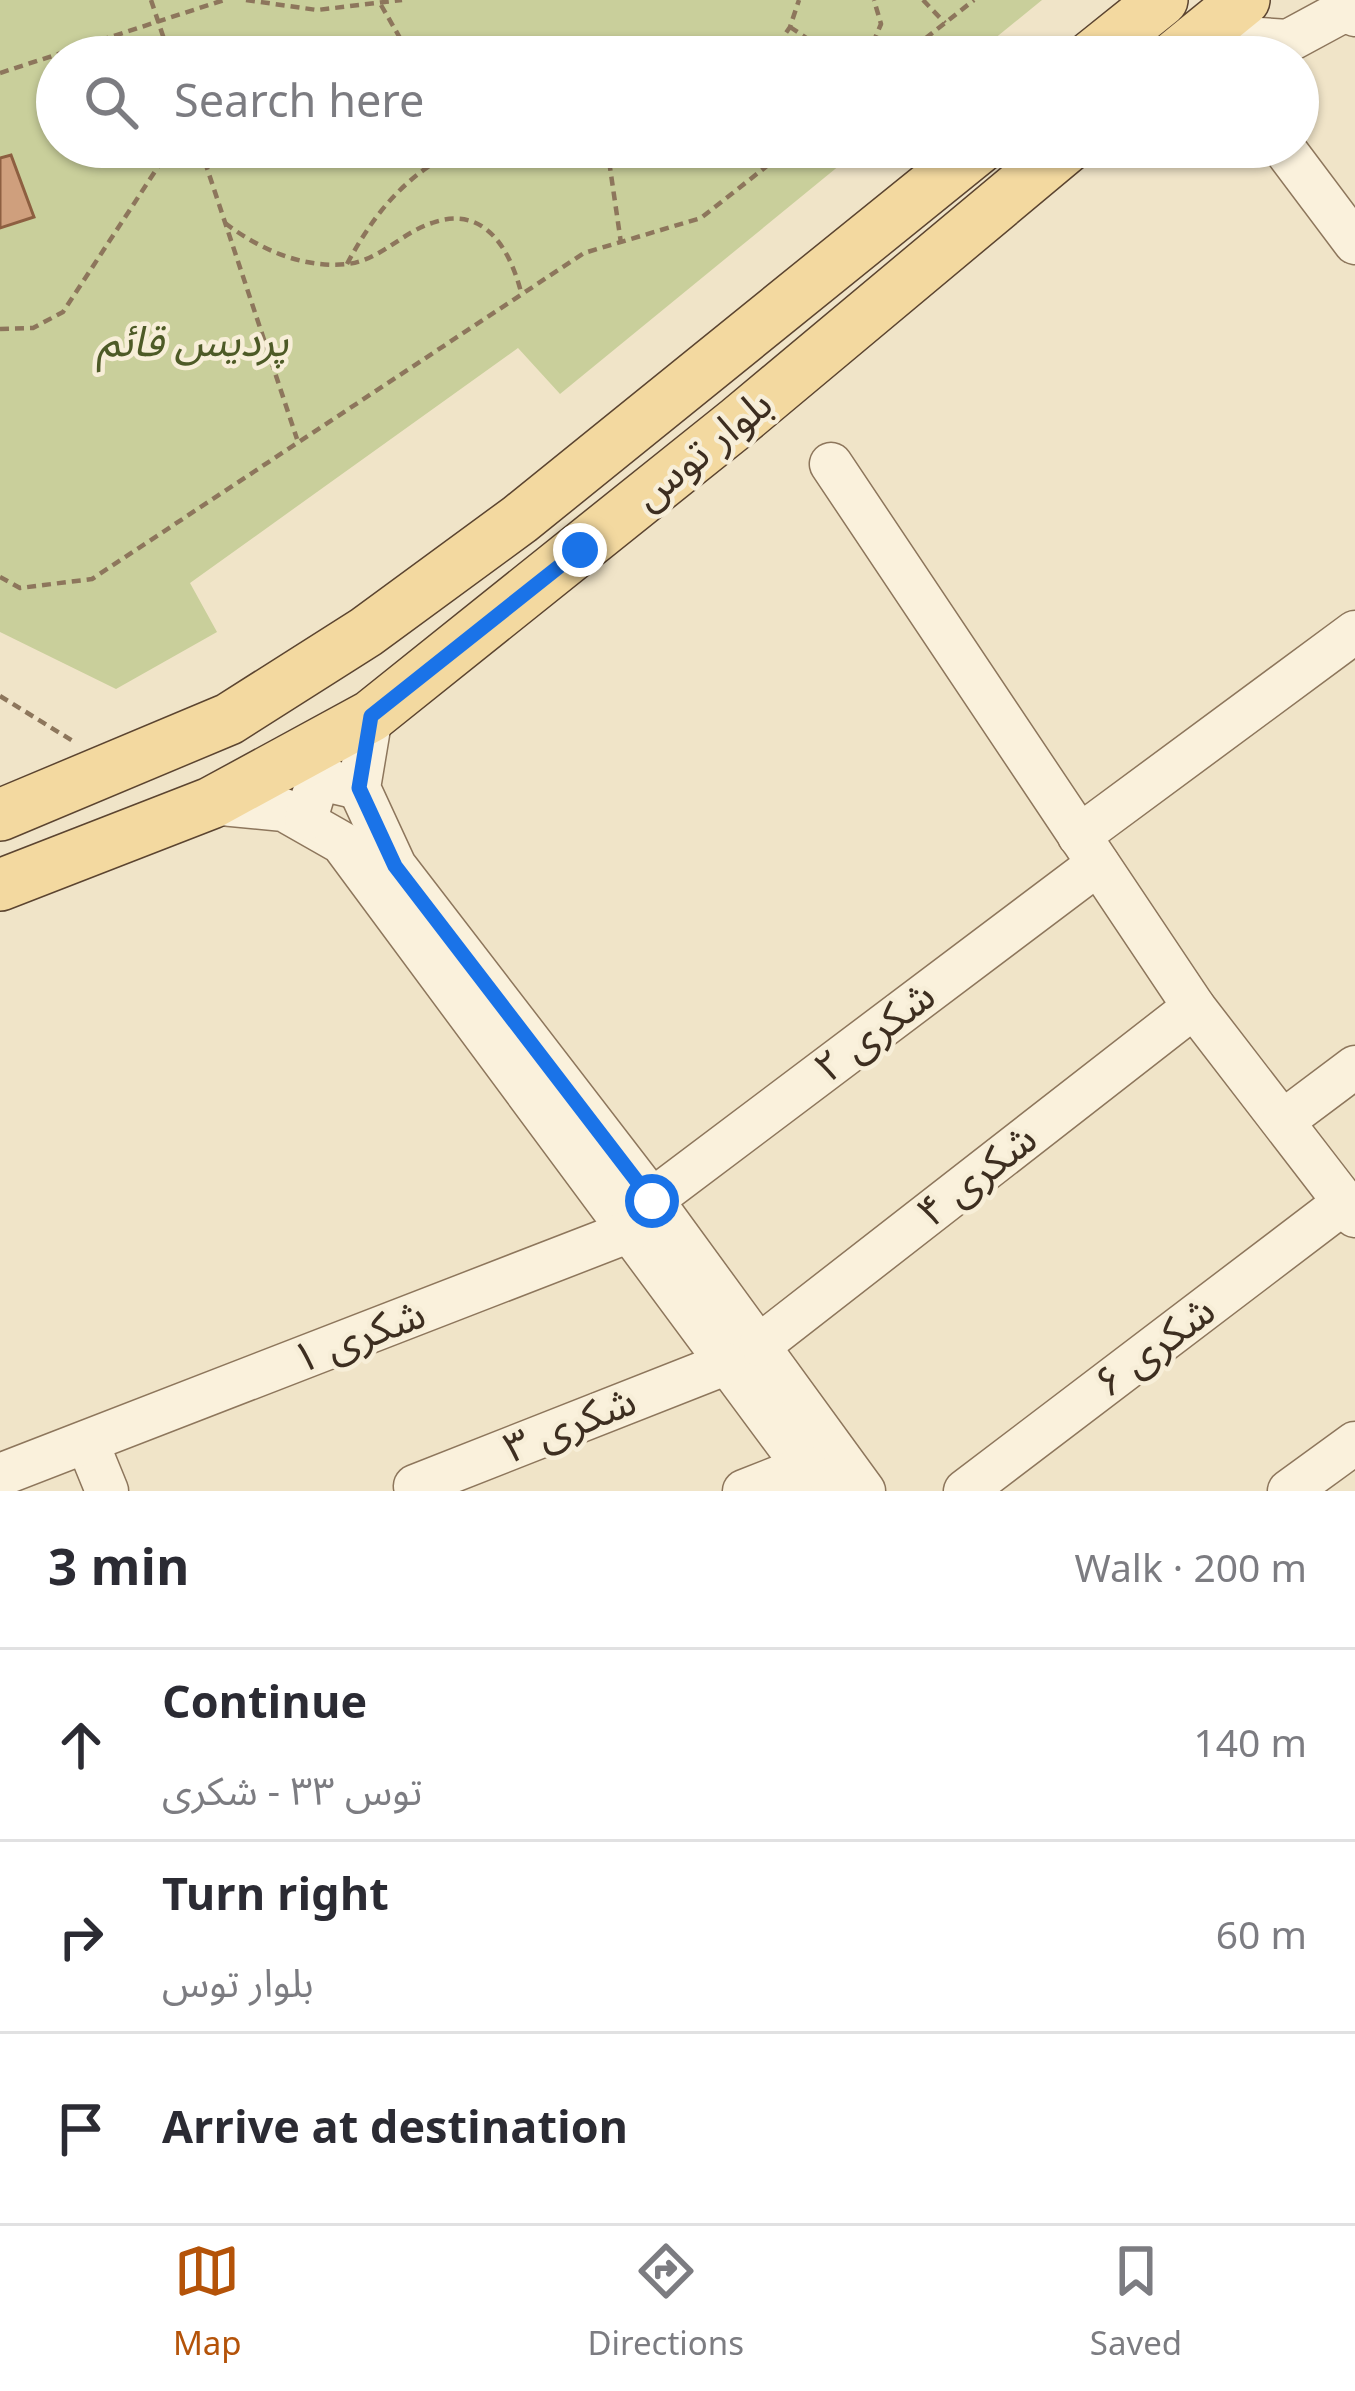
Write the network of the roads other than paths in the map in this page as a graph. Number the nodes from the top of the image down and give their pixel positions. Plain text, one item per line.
1 (1162, 0) edge
2 (1244, 0) edge
3 (1355, 15) edge
4 (1117, 36) edge
5 (1209, 36) edge
6 (1297, 36) edge
7 (954, 168) edge
8 (1041, 168) edge
9 (1299, 168) edge
10 (1355, 243) edge
11 (831, 464) dead end
12 (1355, 632) edge
13 (371, 716) junction
14 (359, 788) junction
15 (212, 803) junction
16 (0, 815) edge
17 (306, 819) junction
18 (1089, 850) junction
19 (0, 885) edge
20 (1194, 1007) junction
21 (1355, 1067) edge
22 (1283, 1121) junction
23 (1350, 1209) edge
24 (641, 1216) junction
25 (742, 1354) junction
26 (87, 1442) junction
27 (1355, 1443) edge
28 (0, 1475) edge
29 (814, 1479) edge
30 (415, 1486) dead end
31 (106, 1491) edge
32 (744, 1491) edge
33 (864, 1491) edge
34 (965, 1491) edge
35 (1289, 1491) edge

1 - 4 main road
2 - 5 main road
3 - 6 street
7 - 16 main road, بلوار توس
8 - 13 main road, بلوار توس
9 - 10 street
11 - 18 street
12 - 18 street, شکری ۲
13 - 14 street
13 - 15 main road, بلوار توس
14 - 17 street
14 - 24 street
15 - 17 street
15 - 19 main road, بلوار توس
17 - 24 street
18 - 20 street
18 - 24 street, شکری ۲
20 - 22 street
20 - 25 street, شکری ۴
21 - 22 street
22 - 23 street
23 - 34 street, شکری ۶
24 - 25 street
24 - 26 street, شکری ۱
25 - 29 street
25 - 30 street, شکری ۳
25 - 33 street
26 - 28 street, شکری ۱
26 - 31 street
27 - 35 street
29 - 32 street

